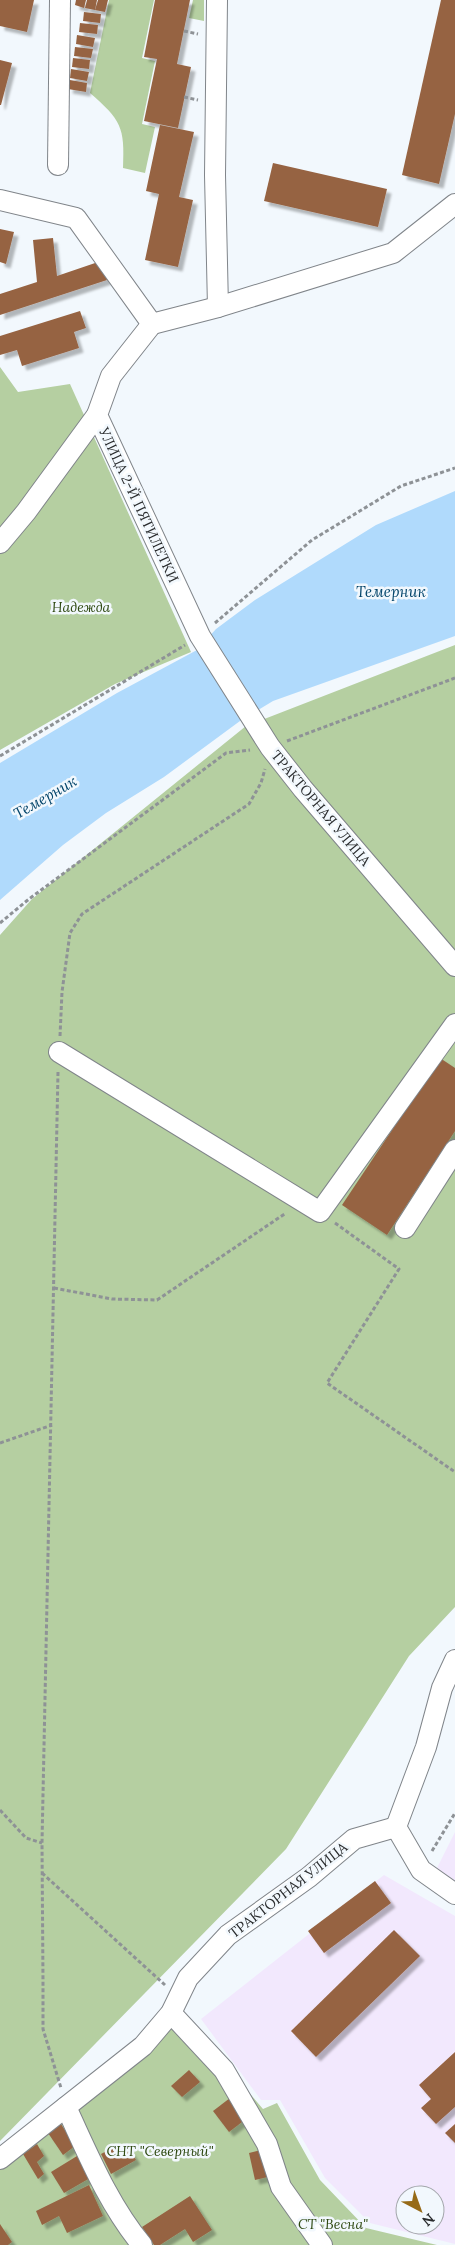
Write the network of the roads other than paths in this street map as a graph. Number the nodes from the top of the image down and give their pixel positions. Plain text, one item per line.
1 (60, 0) edge
2 (217, 0) edge
3 (58, 165) dead end
4 (0, 200) edge
5 (455, 204) edge
6 (218, 307) junction
7 (152, 324) junction
8 (97, 415) junction
9 (0, 543) edge
10 (201, 637) joint
11 (455, 966) edge
12 (455, 1024) edge
13 (59, 1052) road end
14 (455, 1150) edge
15 (405, 1228) dead end
16 (455, 1660) edge
17 (396, 1827) junction
18 (455, 1894) edge
19 (175, 2005) junction
20 (66, 2106) junction
21 (0, 2159) edge
22 (142, 2245) edge
23 (322, 2245) edge

1 - 3 street
2 - 6 street
4 - 7 street
5 - 6 street
6 - 7 street
7 - 8 street, УЛИЦА 2-Й ПЯТИЛЕТКИ
8 - 9 street
8 - 10 street, УЛИЦА 2-Й ПЯТИЛЕТКИ
10 - 11 street, ТРАКТОРНАЯ УЛИЦА
12 - 13 street
14 - 15 street
16 - 17 street
17 - 18 street
17 - 19 street, ТРАКТОРНАЯ УЛИЦА
19 - 20 street, ТРАКТОРНАЯ УЛИЦА
19 - 23 street
20 - 21 street, ТРАКТОРНАЯ УЛИЦА
20 - 22 street

